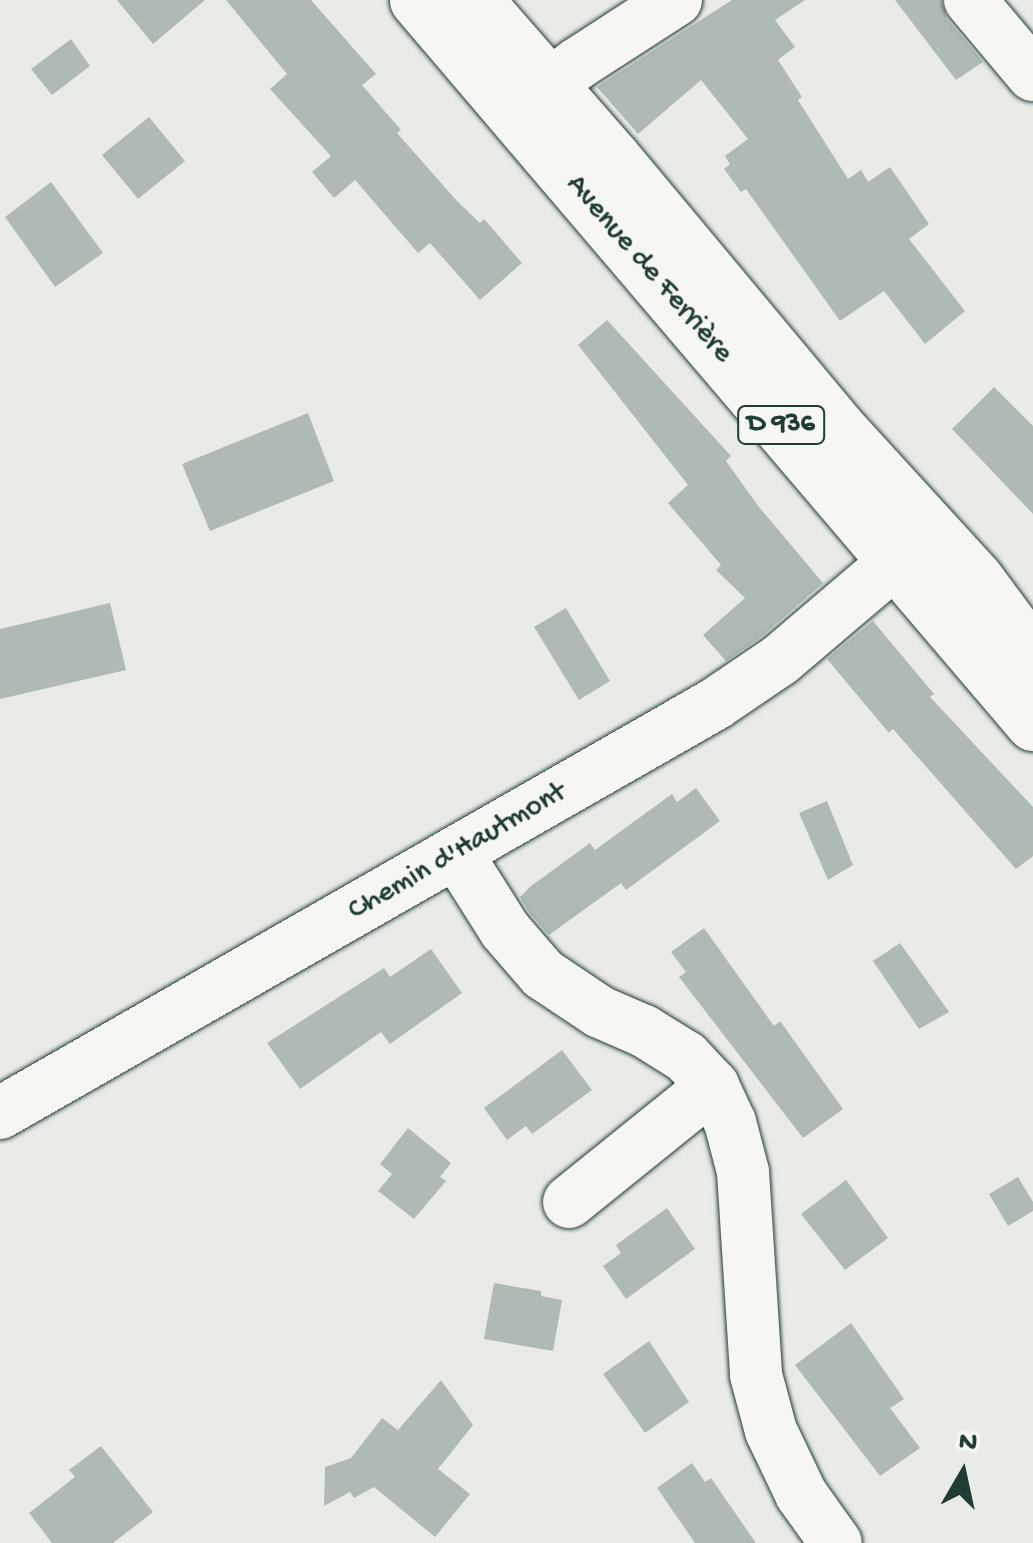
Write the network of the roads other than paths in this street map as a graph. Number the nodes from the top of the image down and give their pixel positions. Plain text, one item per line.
1 (417, 0) edge
2 (474, 0) edge
3 (676, 0) edge
4 (970, 0) edge
5 (1033, 75) edge
6 (546, 88) junction
7 (898, 492) junction
8 (956, 557) junction
9 (895, 562) junction
10 (1033, 656) edge
11 (1033, 723) edge
12 (457, 854) junction
13 (713, 1086) junction
14 (0, 1113) edge
15 (569, 1202) dead end
16 (836, 1543) edge

1 - 6 main road, Avenue de Ferrière / D 936
2 - 6 main road, Avenue de Ferrière / D 936
3 - 6 street
4 - 5 street
6 - 7 main road, Avenue de Ferrière / D 936
6 - 9 main road, Avenue de Ferrière / D 936
7 - 8 main road, Avenue de Ferrière / D 936
7 - 9 street
8 - 9 street
8 - 10 main road, Avenue de Ferrière / D 936
9 - 11 main road, Avenue de Ferrière / D 936
9 - 12 street, Chemin d'Hautmont
12 - 13 street
12 - 14 street, Chemin d'Hautmont
13 - 15 street
13 - 16 street

